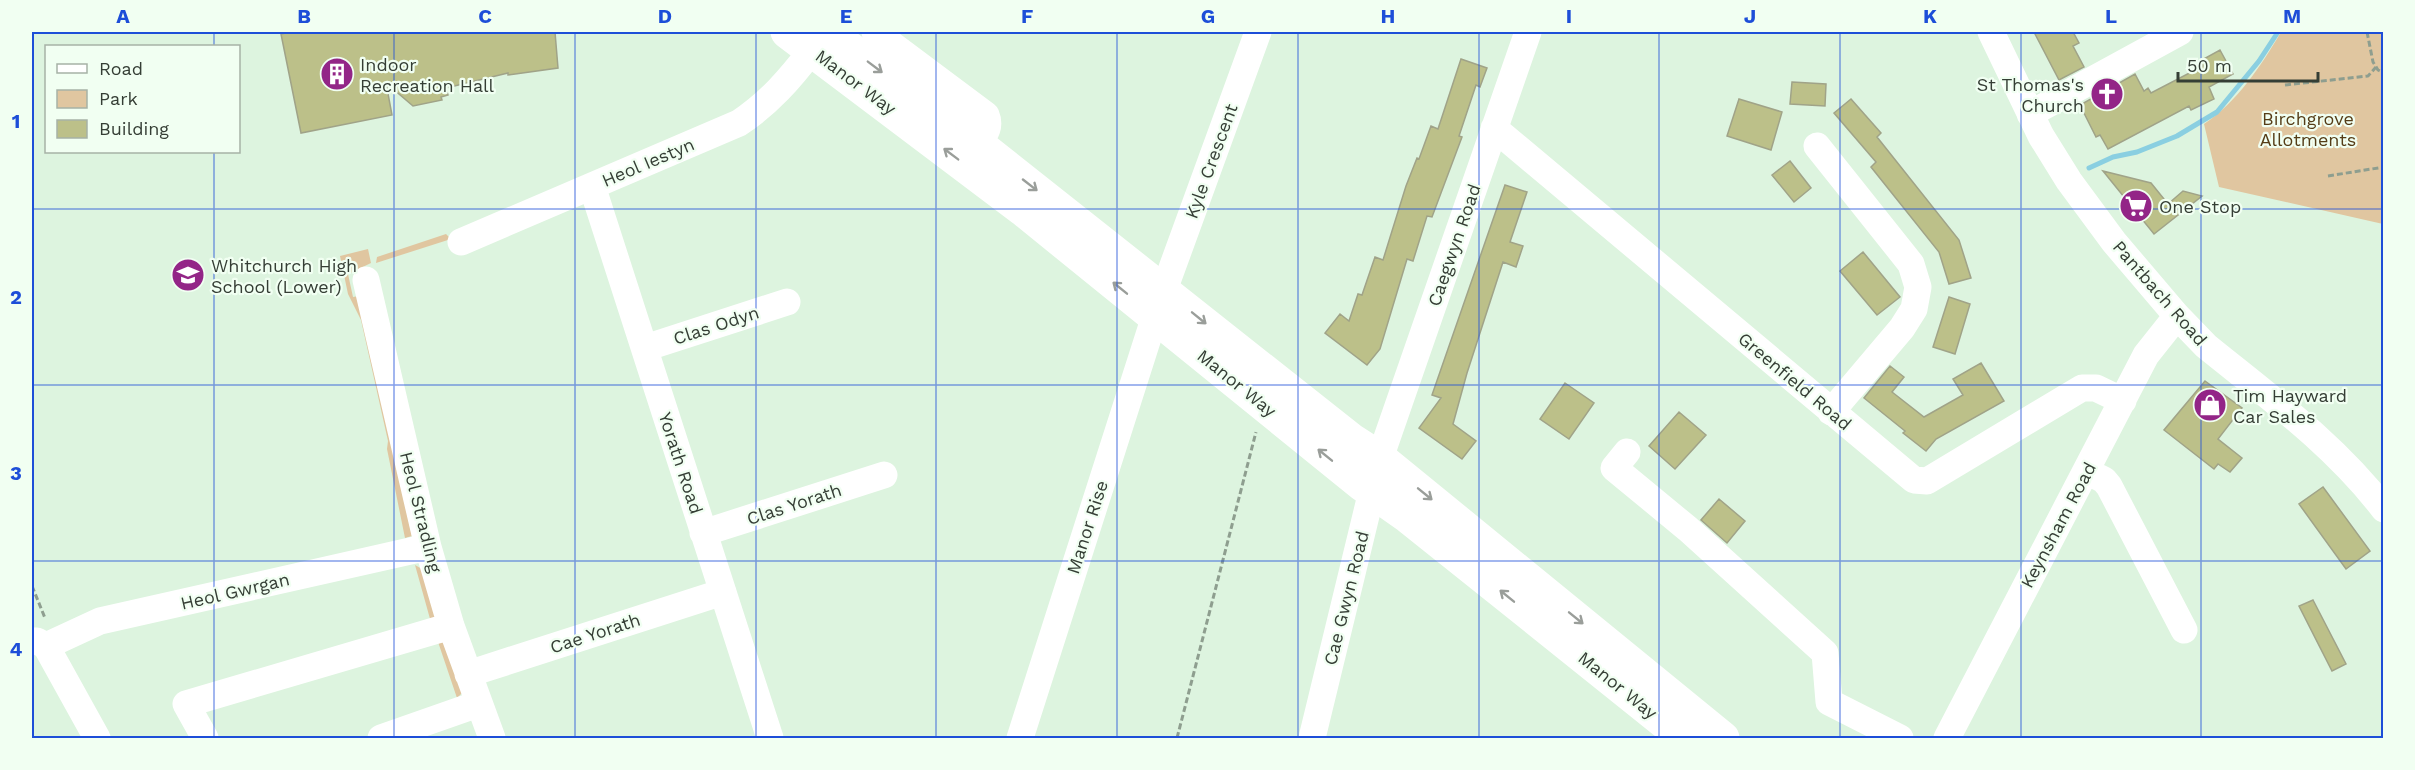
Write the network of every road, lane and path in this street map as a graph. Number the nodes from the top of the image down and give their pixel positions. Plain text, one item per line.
1 (875, 32) edge
2 (1258, 32) edge
3 (1528, 32) edge
4 (1991, 32) edge
5 (2180, 32) edge
6 (2367, 32) edge
7 (809, 38) edge
8 (2376, 67) junction
9 (2384, 72) edge
10 (2285, 85) dead end
11 (2030, 114) junction
12 (1494, 128) junction
13 (978, 144) junction
14 (1817, 146) dead end
15 (2384, 167) edge
16 (2328, 176) dead end
17 (592, 186) junction
18 (461, 242) dead end
19 (366, 280) dead end
20 (787, 302) dead end
21 (1160, 303) junction
22 (2177, 316) junction
23 (645, 348) junction
24 (2123, 401) junction
25 (1831, 412) junction
26 (1253, 444) dead end
27 (1627, 452) dead end
28 (1380, 458) junction
29 (2086, 471) junction
30 (884, 475) dead end
31 (1371, 492) junction
32 (2384, 509) edge
33 (704, 533) junction
34 (428, 547) junction
35 (32, 586) edge
36 (723, 592) junction
37 (451, 626) junction
38 (2184, 630) dead end
39 (41, 635) edge
40 (468, 674) junction
41 (478, 704) junction
42 (97, 738) edge
43 (205, 738) edge
44 (381, 738) edge
45 (492, 738) edge
46 (770, 738) edge
47 (1020, 738) edge
48 (1177, 738) edge
49 (1312, 738) edge
50 (1684, 738) edge
51 (1723, 738) edge
52 (1900, 738) edge
53 (1947, 738) edge

1 - 13 street
2 - 21 street, Kyle Crescent
3 - 12 street, Caegwyn Road
4 - 11 street, Pantbach Road
5 - 11 street
6 - 8 path
7 -> 13 highway, Manor Way
7 - 17 street, Heol Iestyn
21 -> 7 highway, Manor Way
8 - 9 path
8 - 10 path
11 - 22 street, Pantbach Road
12 - 25 street, Greenfield Road
12 - 28 street, Caegwyn Road
13 -> 21 highway, Manor Way
14 - 25 street
15 - 16 path
17 - 18 street, Heol Iestyn
17 - 23 street, Yorath Road
19 - 34 street, Heol Stradling
20 - 23 street, Clas Odyn
21 -> 28 highway, Manor Way
31 -> 21 highway, Manor Way
21 - 47 street, Manor Rise
22 - 24 street, Keynsham Road
22 - 32 street, Pantbach Road
23 - 33 street, Yorath Road
24 - 25 street, Greenfield Road
24 - 29 street, Keynsham Road
26 - 48 path
27 - 52 street
28 - 31 street, Cae Gwyn Road
28 -> 51 highway, Manor Way
29 - 38 street
29 - 53 street, Keynsham Road
30 - 33 street, Clas Yorath
31 - 49 street, Cae Gwyn Road
50 -> 31 highway, Manor Way
33 - 36 street, Yorath Road
34 - 37 street, Heol Stradling
34 - 39 street, Heol Gwrgan
35 - 39 path
36 - 40 street, Cae Yorath
36 - 46 street, Yorath Road
37 - 40 street, Heol Stradling
37 - 43 street
39 - 42 street
40 - 41 street, Heol Stradling
41 - 44 street
41 - 45 street, Heol Stradling

